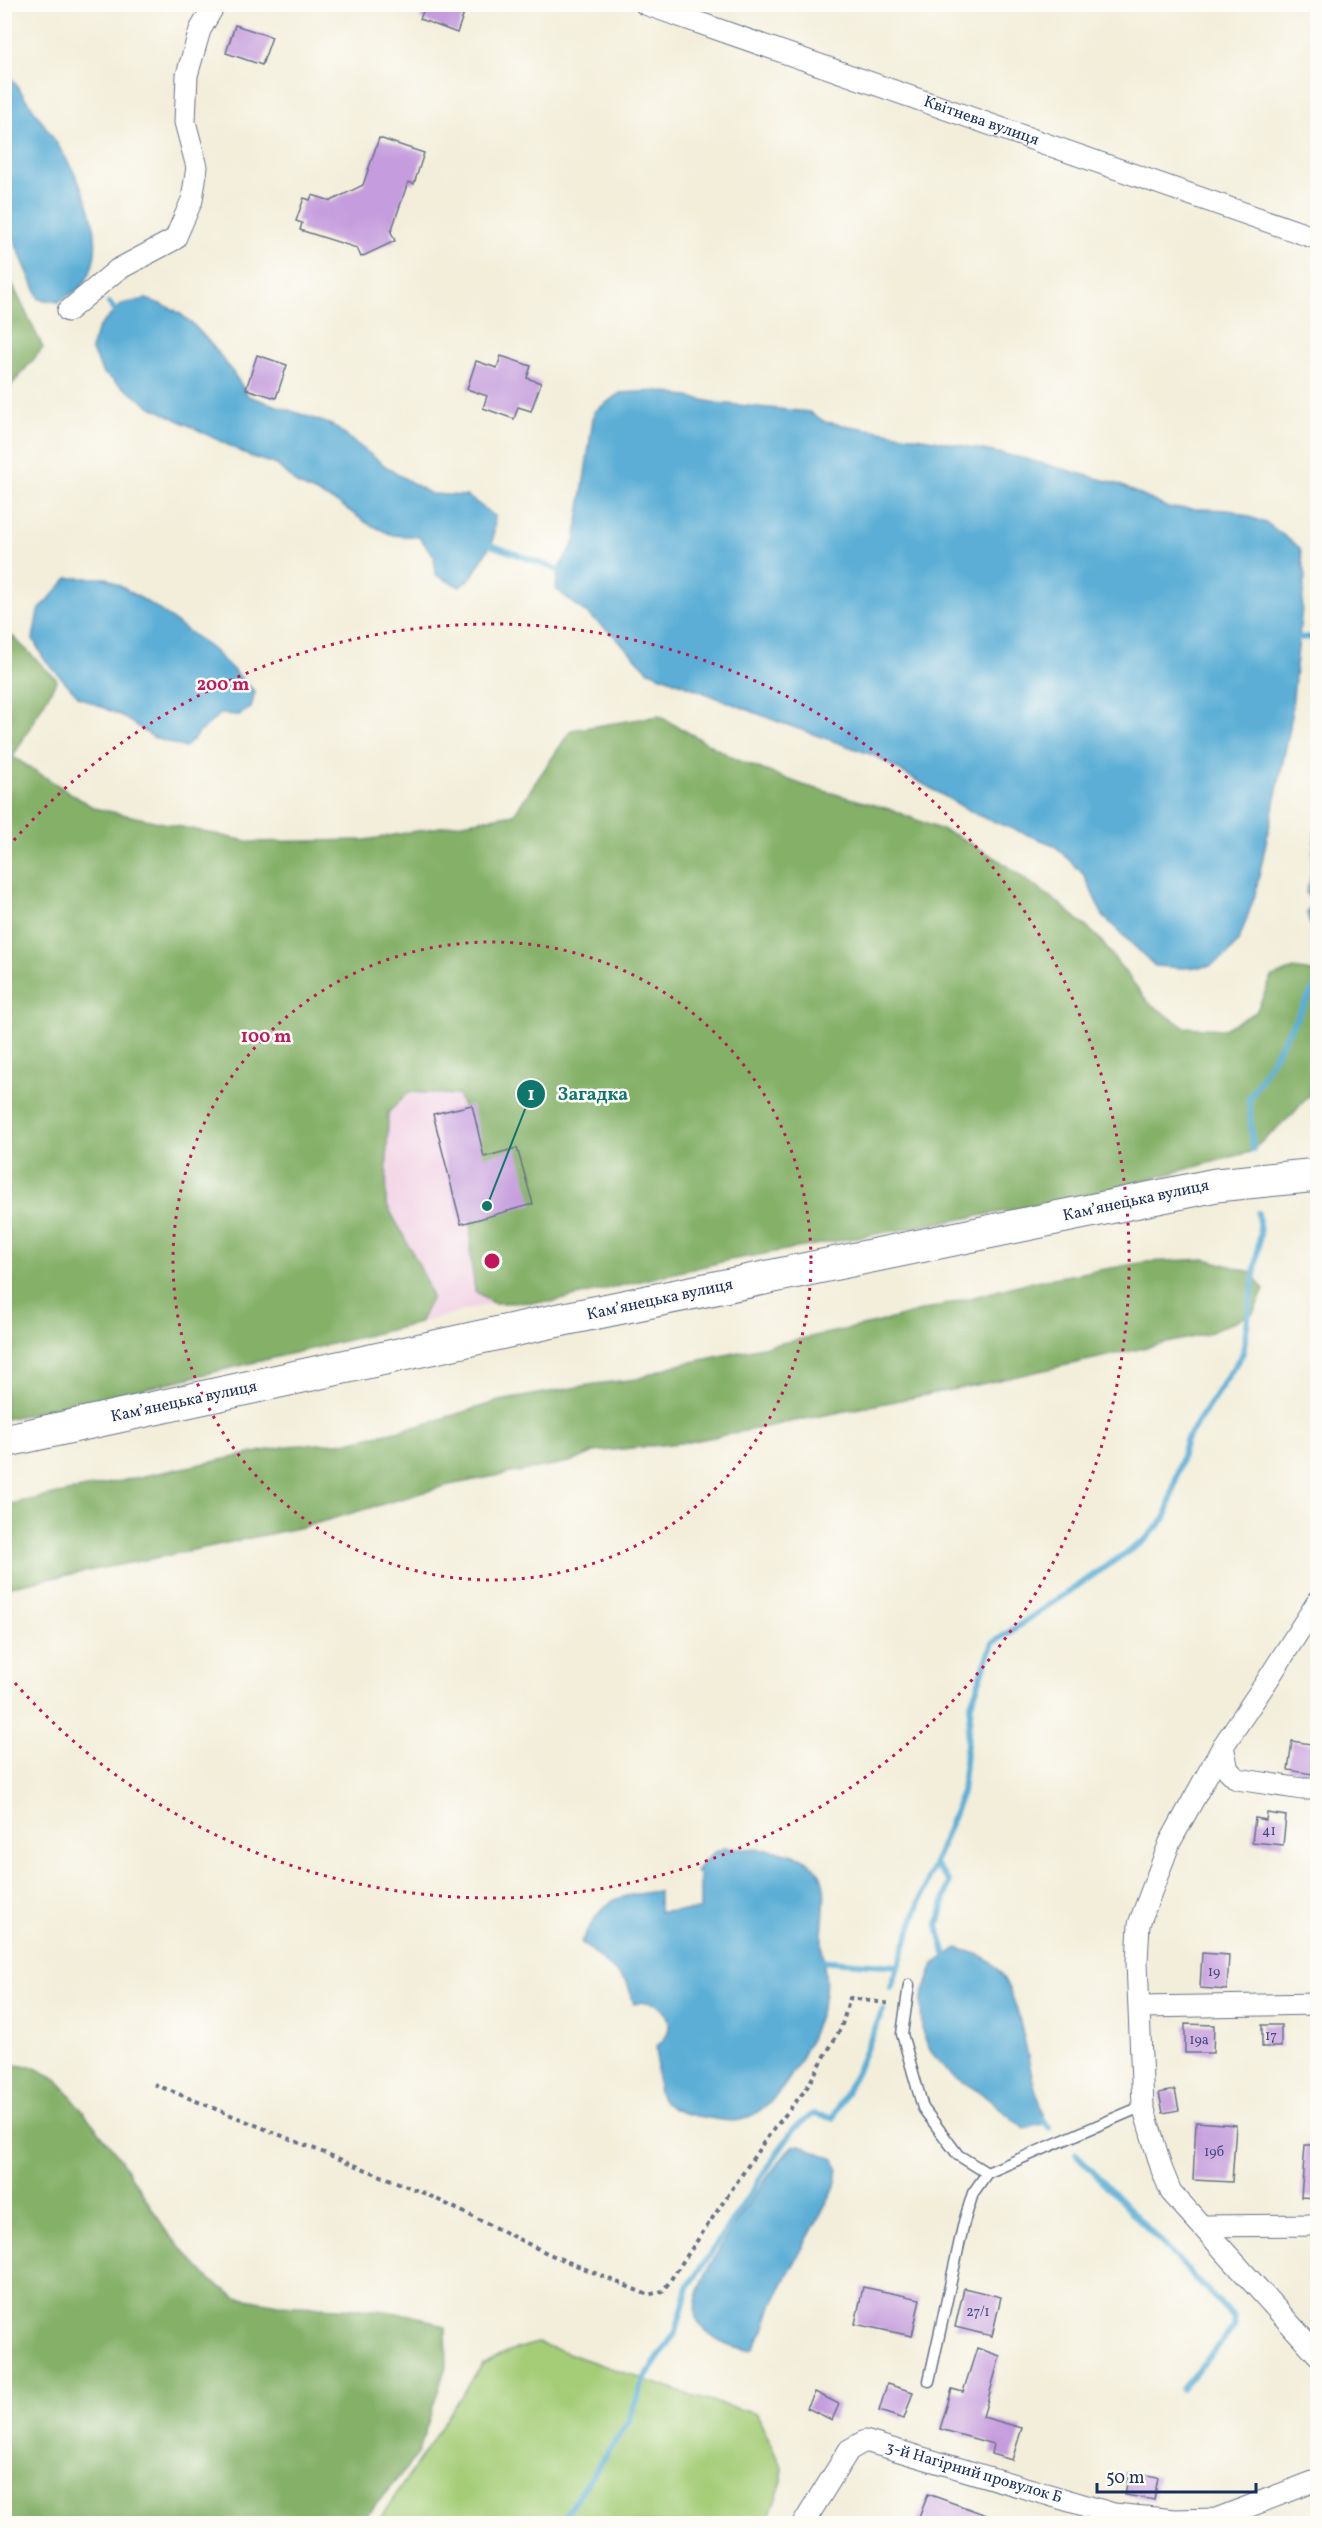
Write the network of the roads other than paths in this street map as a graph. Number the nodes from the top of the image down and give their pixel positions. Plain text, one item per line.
1 (215, 4) edge
2 (645, 4) edge
3 (1317, 239) edge
4 (68, 311) dead end
5 (1317, 1175) edge
6 (4, 1441) edge
7 (1317, 1600) edge
8 (1223, 1746) junction
9 (1317, 1789) edge
10 (909, 1985) dead end
11 (1317, 2004) edge
12 (1140, 2007) junction
13 (1143, 2106) junction
14 (987, 2173) junction
15 (1317, 2225) edge
16 (1204, 2226) junction
17 (1317, 2355) edge
18 (929, 2380) dead end
19 (1317, 2480) edge
20 (1215, 2521) edge
21 (803, 2523) edge

1 - 4 street
2 - 3 street, Квітнева вулиця
5 - 6 main road, Камʼянецька вулиця
7 - 8 street
8 - 9 street
8 - 12 street
10 - 14 lane
11 - 12 street
12 - 13 street
13 - 14 lane
13 - 16 street
14 - 18 lane
15 - 16 street
16 - 17 street
19 - 20 street, 3-й Нагірний провулок Б
20 - 21 street, 3-й Нагірний провулок Б

